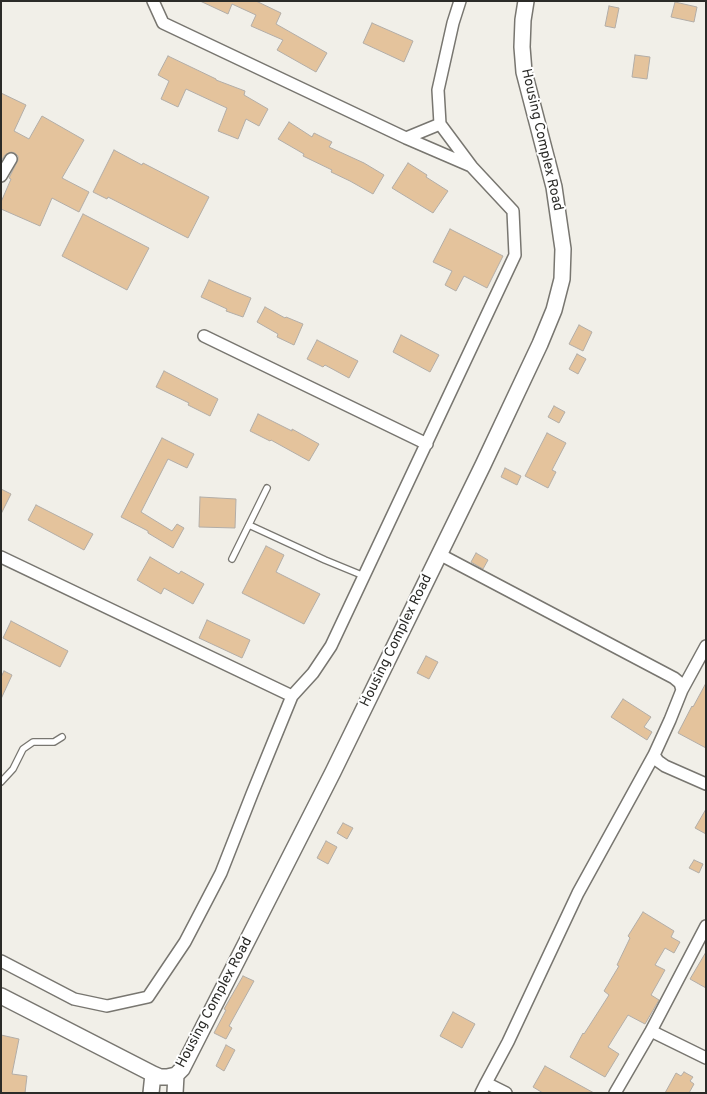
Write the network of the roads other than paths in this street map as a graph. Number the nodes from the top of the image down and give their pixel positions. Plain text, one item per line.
1 (153, 1) edge
2 (460, 1) edge
3 (526, 1) edge
4 (440, 124) junction
5 (406, 138) junction
6 (11, 159) dead end
7 (472, 167) junction
8 (1, 176) edge
9 (204, 336) dead end
10 (426, 444) junction
11 (267, 488) dead end
12 (249, 524) junction
13 (439, 554) junction
14 (1, 557) edge
15 (232, 559) dead end
16 (364, 576) junction
17 (706, 646) edge
18 (682, 690) junction
19 (292, 696) junction
20 (62, 737) dead end
21 (654, 755) junction
22 (1, 782) edge
23 (706, 784) edge
24 (706, 926) edge
25 (1, 961) edge
26 (1, 996) edge
27 (651, 1031) junction
28 (706, 1058) edge
29 (152, 1074) junction
30 (176, 1075) junction
31 (484, 1088) edge
32 (151, 1093) edge
33 (174, 1093) edge
34 (506, 1093) edge
35 (615, 1093) edge

1 - 5 street
2 - 4 street
3 - 13 street, Housing Complex Road
4 - 5 street
4 - 7 street
5 - 7 street
6 - 8 street
7 - 10 street
9 - 10 street
10 - 16 street
11 - 12 lane
12 - 15 lane
12 - 16 lane
13 - 18 street
13 - 30 street, Housing Complex Road
14 - 19 street
16 - 19 street
17 - 18 street
18 - 21 street
19 - 25 street
20 - 22 lane
21 - 23 street
21 - 31 street
24 - 27 street
26 - 29 street, Housing Complex Road
27 - 28 street
27 - 35 street
29 - 30 street, Housing Complex Road
29 - 32 street
30 - 33 street
31 - 34 street

